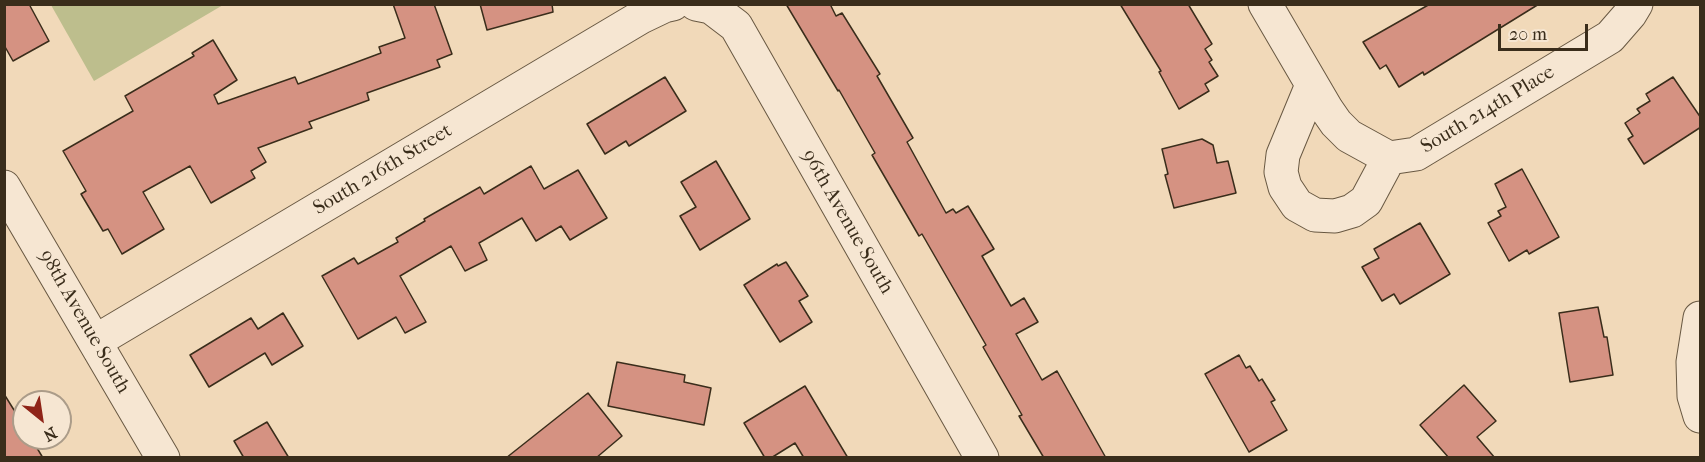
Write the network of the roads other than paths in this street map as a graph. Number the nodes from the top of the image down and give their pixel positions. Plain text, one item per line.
1 (673, 4) edge
2 (696, 4) edge
3 (1265, 4) edge
4 (1636, 4) edge
5 (1319, 98) junction
6 (1389, 158) junction
7 (4, 187) edge
8 (1701, 318) edge
9 (96, 341) junction
10 (1701, 416) edge
11 (163, 458) edge
12 (982, 458) edge

1 - 9 street, South 216th Street
2 - 12 street, 96th Avenue South
3 - 5 street
4 - 6 street, South 214th Place
5 - 6 street
5 - 6 street
7 - 9 street, 98th Avenue South
8 - 10 street
9 - 11 street, 98th Avenue South

